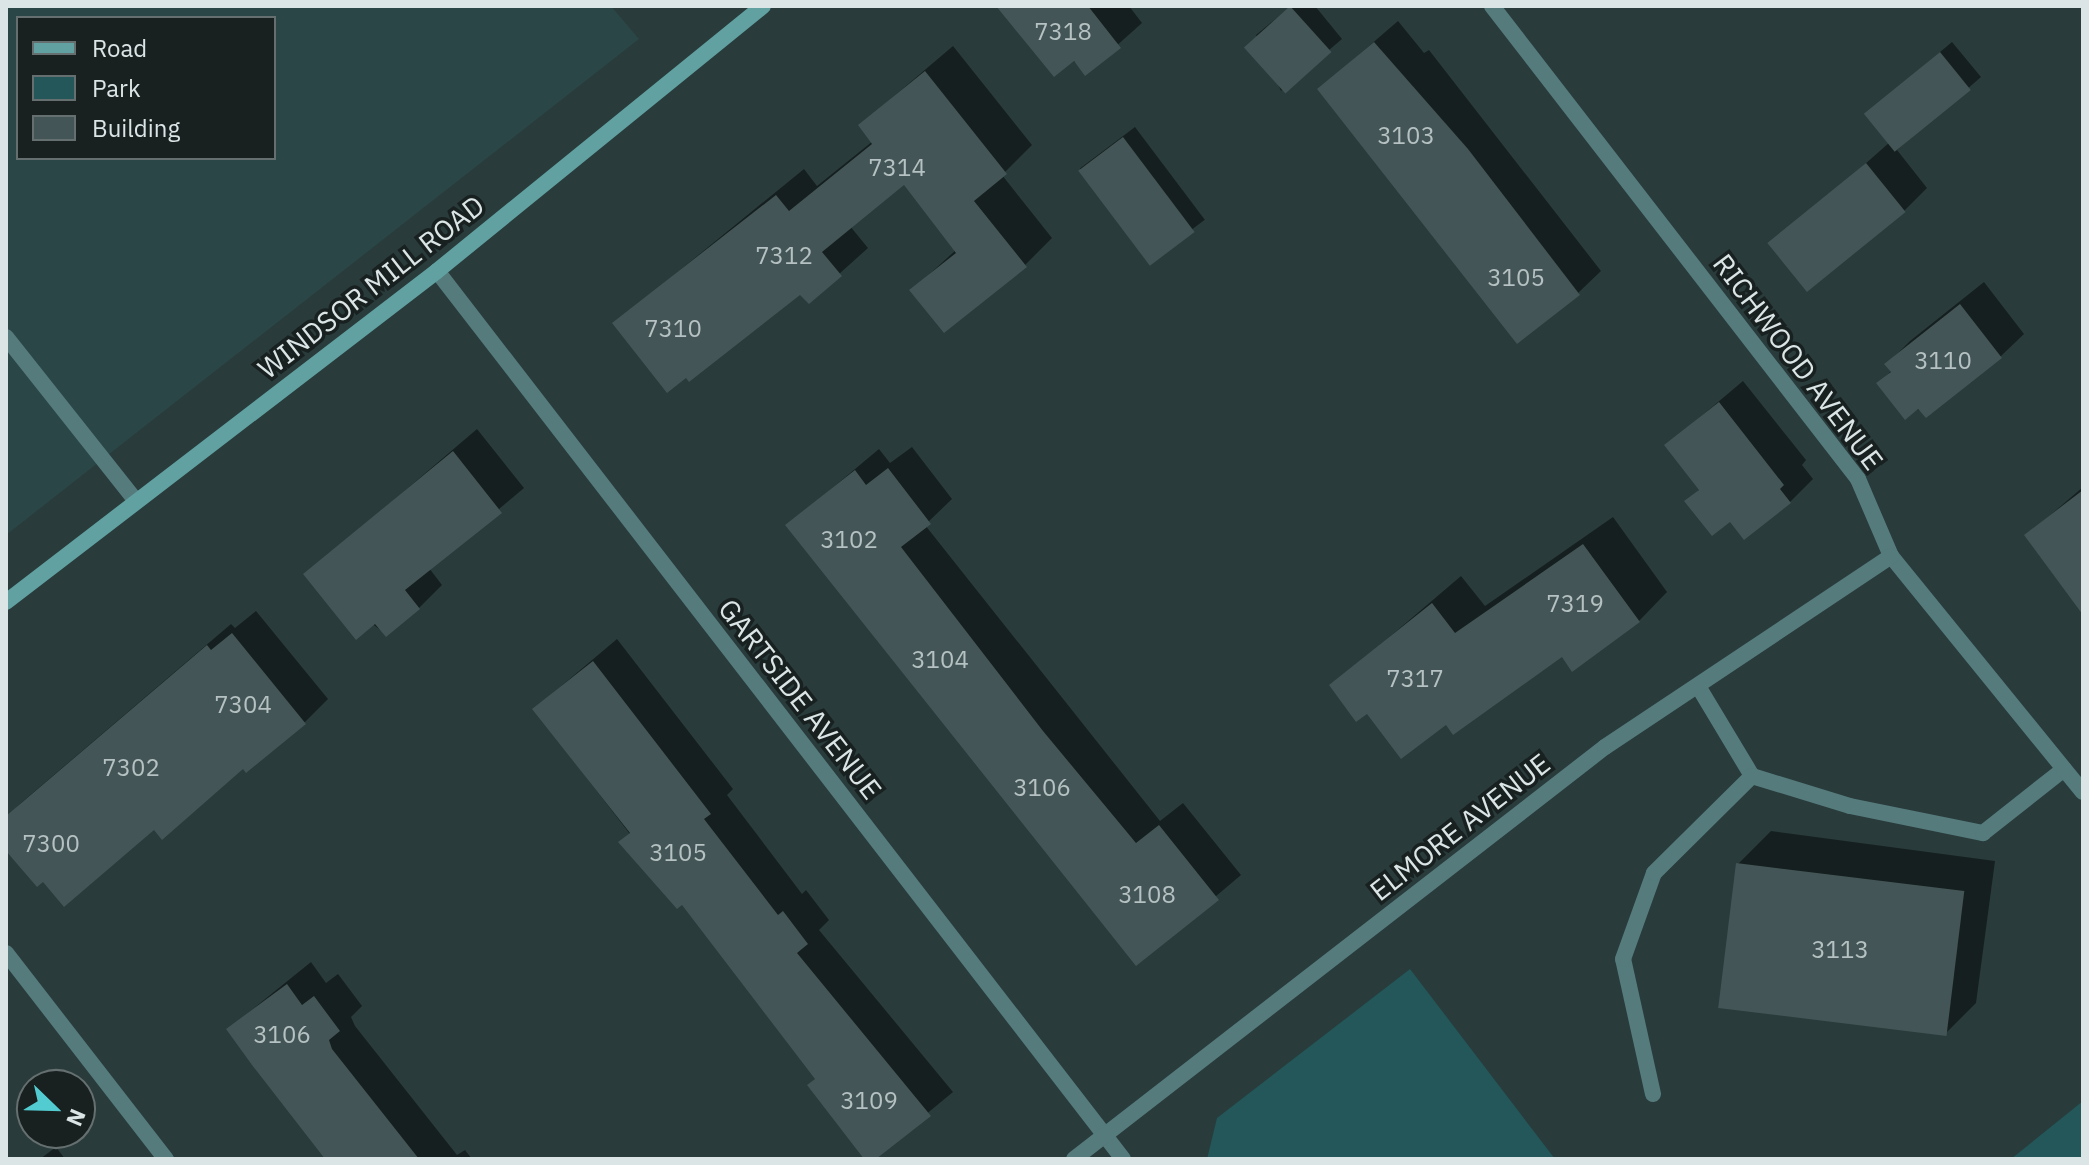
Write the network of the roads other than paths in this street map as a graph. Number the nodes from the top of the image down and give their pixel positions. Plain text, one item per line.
1 (763, 6) edge
2 (1492, 6) edge
3 (437, 271) junction
4 (6, 337) edge
5 (136, 501) junction
6 (1891, 556) junction
7 (6, 602) edge
8 (1698, 686) junction
9 (2064, 769) junction
10 (1752, 776) junction
11 (2083, 792) edge
12 (6, 953) edge
13 (1653, 1094) dead end
14 (1105, 1135) junction
15 (166, 1159) edge
16 (1074, 1159) edge
17 (1123, 1159) edge

1 - 3 main road, WINDSOR MILL ROAD
2 - 6 street, RICHWOOD AVENUE
3 - 5 main road, WINDSOR MILL ROAD
3 - 14 street, GARTSIDE AVENUE
4 - 5 street
5 - 7 main road, WINDSOR MILL ROAD
6 - 8 street, ELMORE AVENUE
6 - 9 street, RICHWOOD AVENUE
8 - 10 street
8 - 14 street, ELMORE AVENUE
9 - 10 street
9 - 11 street, RICHWOOD AVENUE
10 - 13 street
12 - 15 street
14 - 16 street, ELMORE AVENUE
14 - 17 street, GARTSIDE AVENUE

